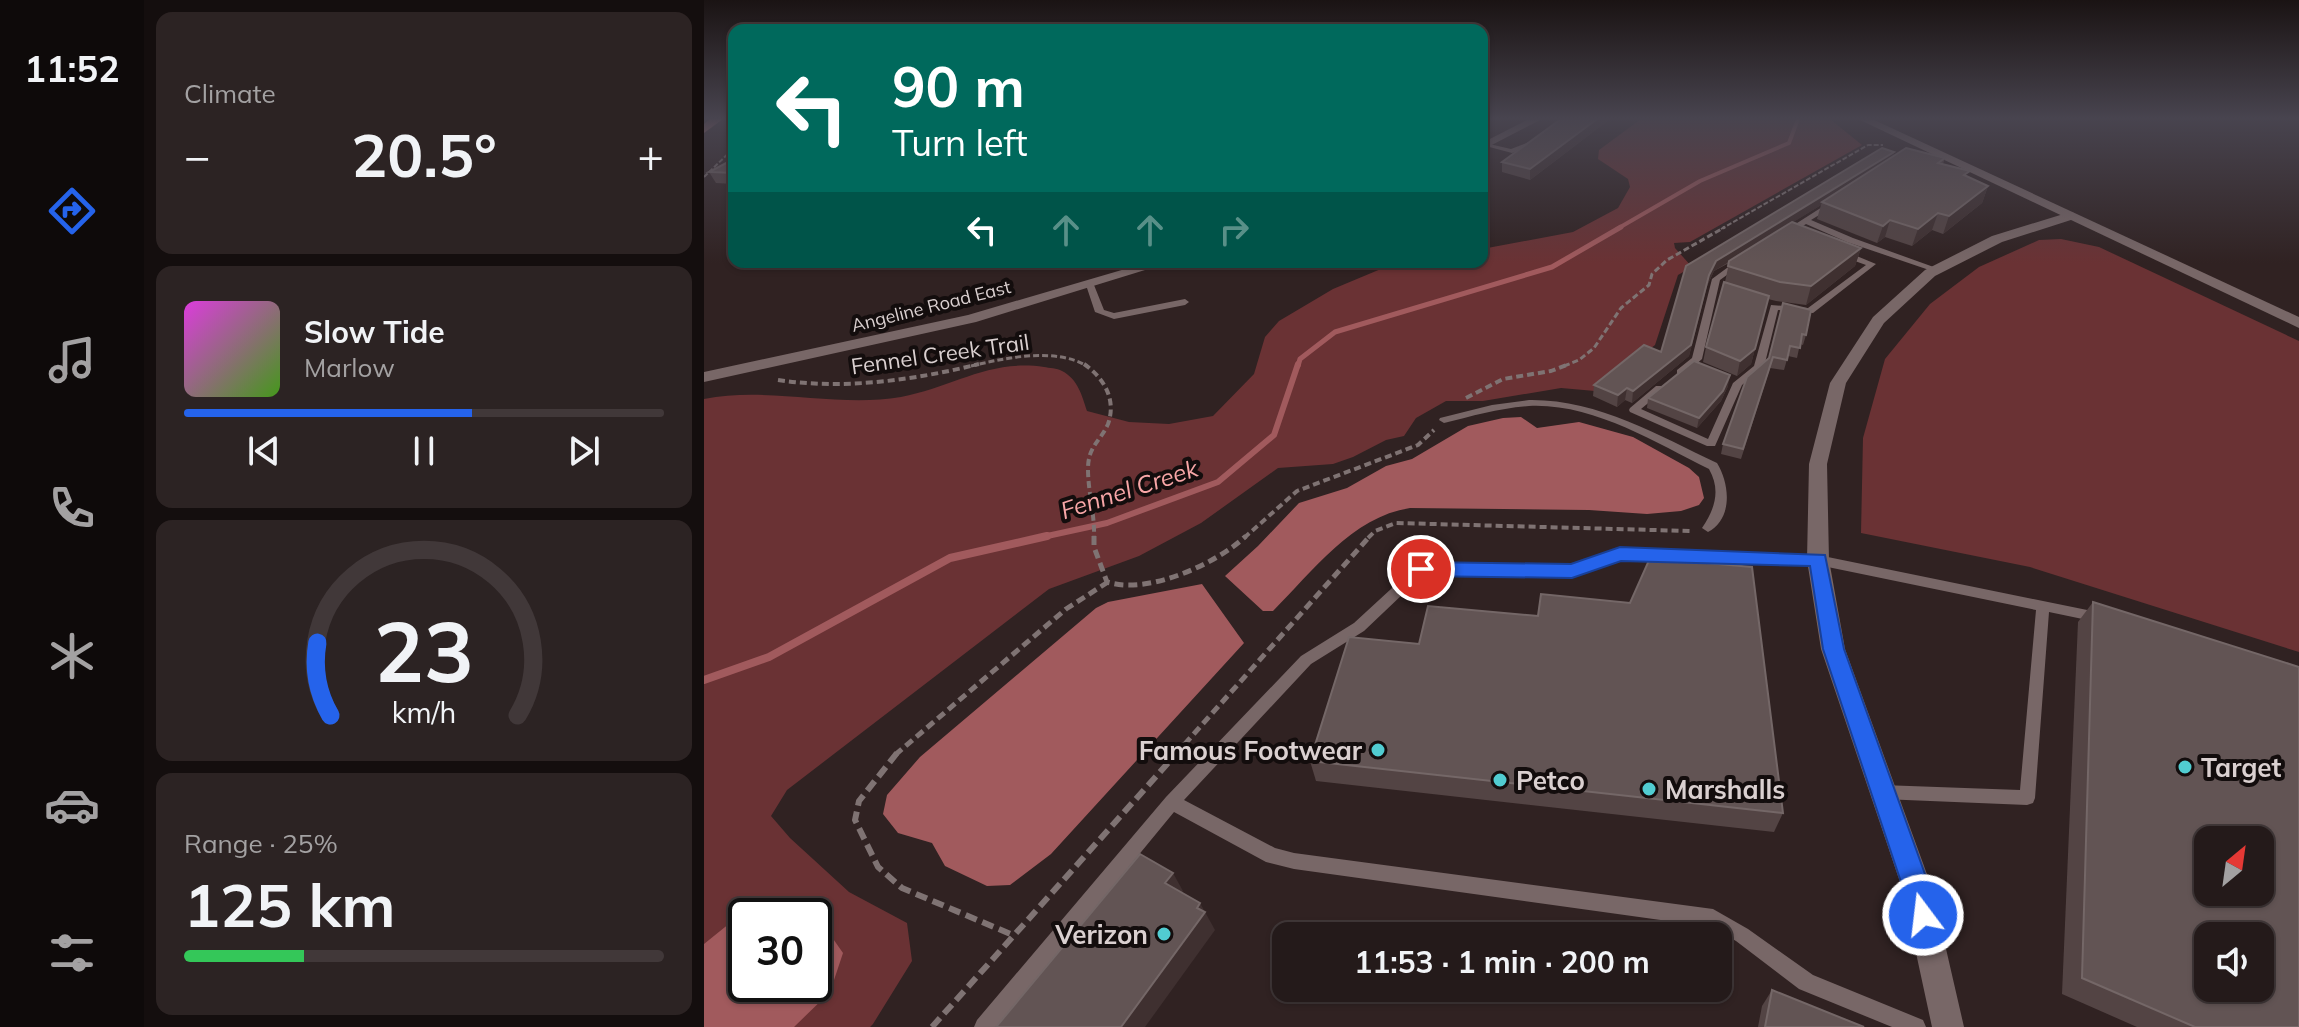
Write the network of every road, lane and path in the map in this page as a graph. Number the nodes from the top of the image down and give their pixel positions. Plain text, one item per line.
1 (1830, 167) edge
2 (1965, 167) edge
3 (1845, 196) edge
4 (2070, 216) junction
5 (1801, 224) junction
6 (1786, 233) junction
7 (1801, 238) edge
8 (1774, 241) edge
9 (1829, 249) edge
10 (1748, 257) edge
11 (1145, 268) edge
12 (1938, 270) junction
13 (1090, 285) junction
14 (1714, 287) junction
15 (1729, 292) edge
16 (1185, 302) dead end
17 (1759, 302) edge
18 (1774, 307) junction
19 (2299, 323) edge
20 (1691, 364) junction
21 (1703, 369) edge
22 (704, 377) edge
23 (1726, 378) edge
24 (766, 380) dead end
25 (1738, 383) junction
26 (1444, 420) junction
27 (1711, 444) junction
28 (1708, 464) junction
29 (1708, 528) dead end
30 (1818, 560) junction
31 (1108, 582) junction
32 (2043, 606) junction
33 (2114, 621) edge
34 (1882, 792) junction
35 (1172, 802) junction
36 (1014, 935) dead end
37 (984, 1027) edge
38 (1916, 1027) edge
39 (1948, 1027) edge

1 - 26 path
2 - 4 street
3 - 5 lane
4 - 12 street
4 - 19 street
5 - 6 lane
5 - 12 lane
6 - 7 lane
6 - 8 lane
9 - 18 lane
10 - 14 lane
11 - 13 street, Angeline Road East
12 - 30 street
13 - 16 lane
13 - 22 street, Angeline Road East
14 - 15 lane
14 - 20 lane
17 - 18 lane
18 - 25 lane
20 - 21 lane
20 - 27 lane
23 - 25 lane
24 - 31 path, Fennel Creek Trail
25 - 27 lane
26 - 28 lane
26 - 31 path
27 - 28 lane
28 - 29 lane
30 - 32 lane
30 - 34 street
30 - 35 lane
31 - 36 path
32 - 33 lane
32 - 34 lane
34 - 39 street
35 - 37 lane
35 - 38 lane

